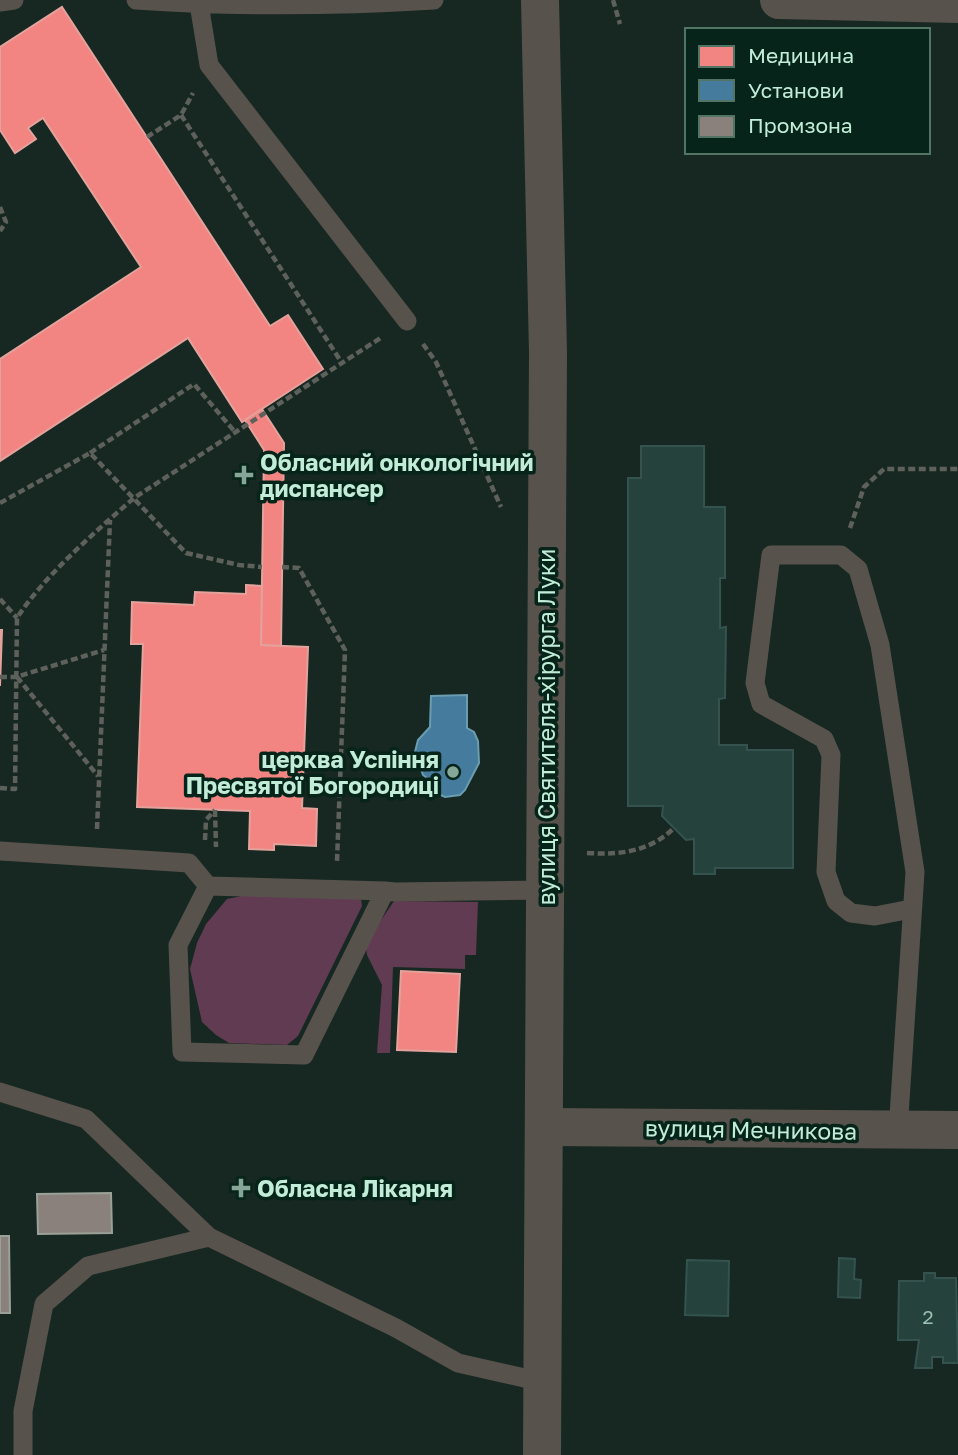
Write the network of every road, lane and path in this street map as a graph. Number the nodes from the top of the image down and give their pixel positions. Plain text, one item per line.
1 (14, 0) edge
2 (136, 0) edge
3 (434, 0) edge
4 (540, 0) edge
5 (613, 0) edge
6 (779, 0) edge
7 (0, 2) edge
8 (198, 4) junction
9 (958, 4) edge
10 (620, 24) dead end
11 (208, 65) junction
12 (181, 115) junction
13 (147, 138) dead end
14 (0, 208) edge
15 (0, 231) edge
16 (407, 321) junction
17 (342, 363) junction
18 (235, 432) junction
19 (90, 453) junction
20 (958, 469) edge
21 (134, 498) junction
22 (1, 501) edge
23 (501, 507) dead end
24 (110, 519) junction
25 (841, 555) junction
26 (262, 567) dead end
27 (282, 567) dead end
28 (0, 599) edge
29 (16, 618) junction
30 (104, 650) junction
31 (0, 677) edge
32 (16, 677) junction
33 (99, 777) junction
34 (0, 788) edge
35 (674, 828) dead end
36 (0, 851) edge
37 (587, 853) dead end
38 (96, 856) junction
39 (208, 886) junction
40 (337, 890) junction
41 (545, 890) junction
42 (384, 891) junction
43 (911, 909) junction
44 (0, 1092) edge
45 (544, 1127) junction
46 (958, 1130) edge
47 (898, 1131) junction
48 (209, 1237) junction
49 (542, 1382) junction
50 (23, 1455) edge
51 (542, 1455) edge

1 - 7 lane
2 - 8 lane
3 - 8 lane
4 - 41 street, вулиця Святителя-хірурга Луки
5 - 10 path
6 - 9 street
8 - 11 lane
11 - 12 path
11 - 16 lane
12 - 13 path
12 - 17 path
14 - 15 path
16 - 17 path
16 - 23 path
17 - 18 path
18 - 19 path
18 - 21 path
19 - 21 path
19 - 22 path
20 - 25 path
21 - 24 path
21 - 26 path
24 - 29 path
24 - 30 path
25 - 43 lane
25 - 43 lane
27 - 40 path
28 - 29 path
29 - 32 path
30 - 32 path
30 - 33 path
31 - 32 path
32 - 33 path
32 - 34 path
33 - 38 path
35 - 37 path
36 - 38 lane
38 - 39 lane
39 - 40 lane
39 - 42 lane
40 - 42 lane
41 - 42 lane
41 - 45 street, вулиця Святителя-хірурга Луки
43 - 47 lane
44 - 48 lane
45 - 47 street, вулиця Мечникова
45 - 49 street, вулиця Святителя-хірурга Луки
46 - 47 street, вулиця Мечникова
48 - 49 lane
48 - 50 lane
49 - 51 street, вулиця Святителя-хірурга Луки

